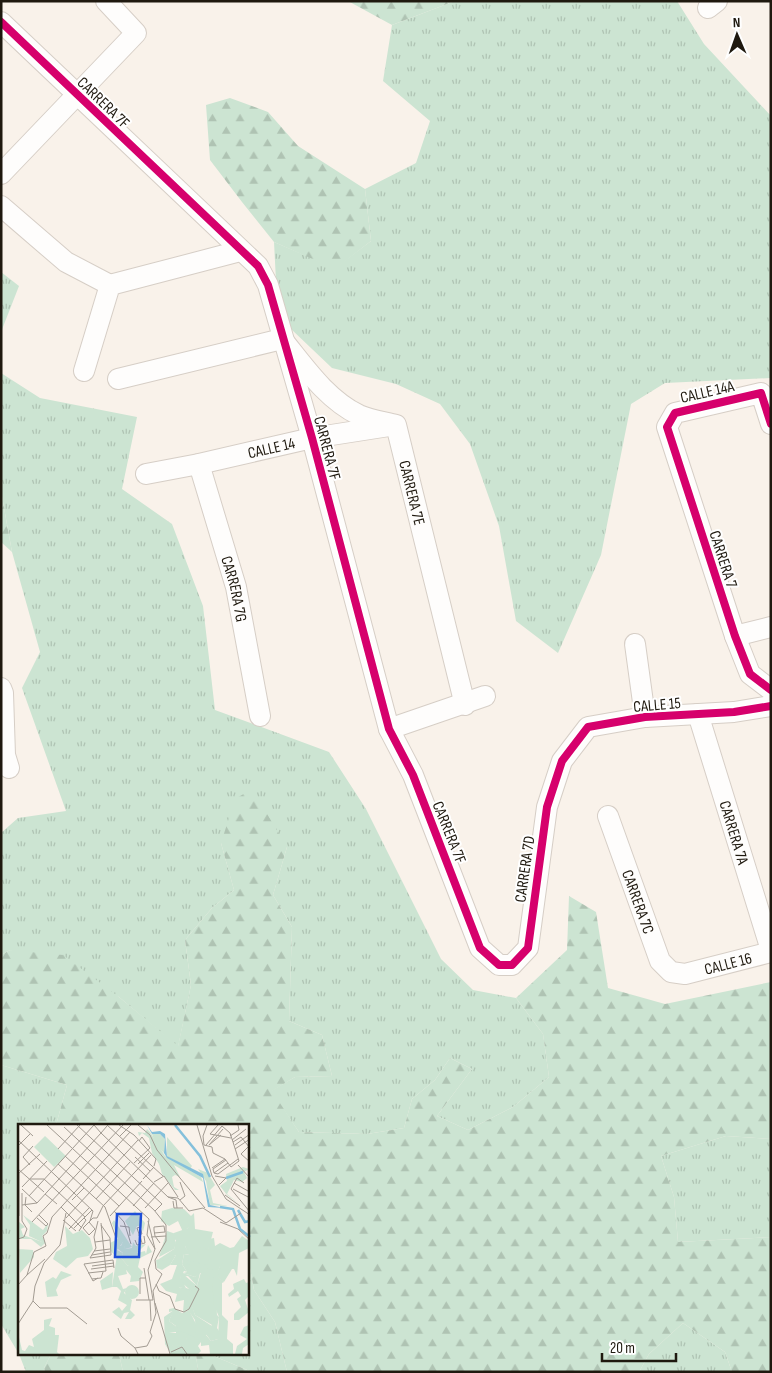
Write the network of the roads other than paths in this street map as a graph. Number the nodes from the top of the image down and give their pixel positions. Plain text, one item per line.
1 (106, 1) edge
2 (1, 22) edge
3 (76, 94) junction
4 (1, 174) edge
5 (1, 206) edge
6 (240, 251) junction
7 (110, 285) junction
8 (282, 339) junction
9 (84, 370) dead end
10 (118, 379) dead end
11 (771, 424) edge
12 (396, 425) junction
13 (667, 427) joint
14 (312, 438) junction
15 (199, 464) junction
16 (146, 474) dead end
17 (771, 627) edge
18 (735, 636) junction
19 (635, 644) dead end
20 (1, 688) edge
21 (771, 690) edge
22 (485, 696) dead end
23 (465, 705) junction
24 (771, 706) edge
25 (698, 714) junction
26 (260, 716) dead end
27 (645, 717) junction
28 (389, 729) junction
29 (562, 761) joint
30 (9, 768) dead end
31 (608, 816) dead end
32 (771, 951) edge
33 (500, 965) joint
34 (685, 974) joint

1 - 3 street
2 - 3 street, CARRERA 7F
3 - 4 street
3 - 6 street, CARRERA 7F
5 - 7 street
6 - 7 street
6 - 8 street, CARRERA 7F
7 - 9 street
8 - 10 street
8 - 12 street
8 - 14 street, CARRERA 7F
11 - 13 street, CALLE 14A
12 - 14 street, CALLE 14
12 - 23 street, CARRERA 7E
13 - 18 street, CARRERA 7
14 - 15 street, CALLE 14
14 - 28 street, CARRERA 7F
15 - 16 street, CALLE 14
15 - 26 street, CARRERA 7G
17 - 18 street
18 - 21 street, CARRERA 7
19 - 27 street
20 - 30 street
22 - 23 street
23 - 28 street
24 - 25 street, CALLE 15
25 - 27 street, CALLE 15
25 - 32 street, CARRERA 7A
27 - 29 street, CALLE 15
28 - 33 street, CARRERA 7F
29 - 33 street, CARRERA 7D
31 - 34 street, CARRERA 7C
32 - 34 street, CALLE 16

